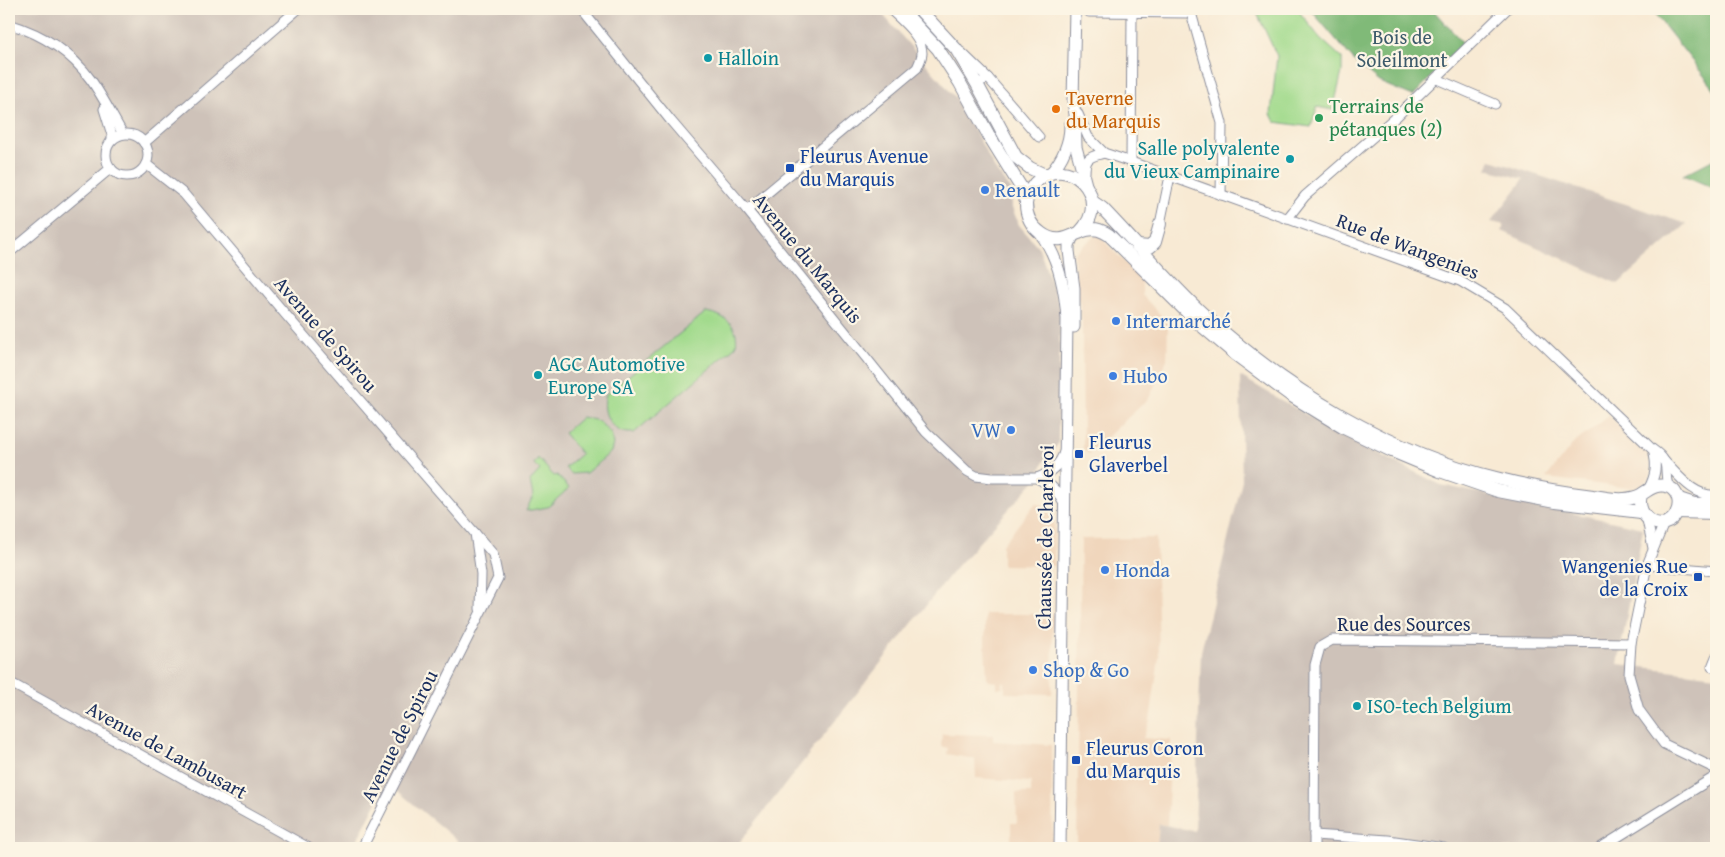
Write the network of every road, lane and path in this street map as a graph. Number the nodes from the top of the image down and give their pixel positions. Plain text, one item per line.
1 (298, 9) edge
2 (581, 9) edge
3 (890, 9) edge
4 (900, 9) edge
5 (919, 9) edge
6 (1074, 9) edge
7 (1507, 9) edge
8 (1137, 11) edge
9 (1191, 11) edge
10 (1089, 12) dead end
11 (9, 24) edge
12 (1436, 79) junction
13 (983, 81) junction
14 (103, 100) junction
15 (1073, 101) junction
16 (1495, 104) dead end
17 (1075, 114) junction
18 (123, 134) junction
19 (1039, 136) dead end
20 (112, 140) junction
21 (144, 143) junction
22 (1104, 153) junction
23 (1131, 162) junction
24 (146, 164) junction
25 (111, 168) junction
26 (1048, 174) junction
27 (1170, 176) junction
28 (1086, 185) junction
29 (1221, 195) junction
30 (1026, 202) junction
31 (1093, 202) junction
32 (747, 210) junction
33 (1287, 219) junction
34 (1160, 224) joint
35 (1039, 232) junction
36 (1076, 234) junction
37 (1137, 246) junction
38 (9, 253) edge
39 (1065, 448) junction
40 (1652, 449) junction
41 (1655, 458) junction
42 (1664, 461) junction
43 (1037, 478) junction
44 (1668, 486) junction
45 (1645, 492) junction
46 (1713, 498) edge
47 (1678, 499) junction
48 (1064, 506) junction
49 (1677, 512) junction
50 (1716, 513) edge
51 (1644, 516) junction
52 (1664, 523) junction
53 (475, 532) junction
54 (1653, 548) junction
55 (1067, 565) junction
56 (1647, 565) junction
57 (1716, 571) edge
58 (480, 613) junction
59 (1067, 634) junction
60 (1631, 643) junction
61 (1716, 657) edge
62 (1712, 667) dead end
63 (9, 682) edge
64 (1716, 769) edge
65 (1716, 776) edge
66 (1314, 835) junction
67 (309, 848) edge
68 (362, 848) edge
69 (1060, 848) edge
70 (1068, 848) edge
71 (1314, 848) edge
72 (1444, 848) edge
73 (1600, 848) edge

1 - 21 street
2 - 32 street, Avenue du Marquis
3 - 32 street
4 - 30 highway
5 - 13 highway
6 - 15 main road
7 - 12 street
8 - 9 street
8 - 10 street
8 - 23 street
9 - 29 street
11 - 14 street
12 - 16 street
12 - 33 street
13 - 19 street
13 - 26 highway
14 - 18 street
14 - 20 street
15 - 17 main road
15 - 26 main road
17 - 22 street
17 - 28 main road
18 - 20 street
18 - 21 street
20 - 25 street
21 - 24 street
22 - 23 street, Rue de Wangenies
22 - 28 street
23 - 27 street, Rue de Wangenies
24 - 25 street
24 - 53 street, Avenue de Spirou
25 - 38 street
26 - 28 highway
26 - 30 highway
27 - 29 street, Rue de Wangenies
27 - 34 street
28 - 31 highway
29 - 33 street, Rue de Wangenies
30 - 35 highway
31 - 36 highway
31 - 37 highway
32 - 43 street, Avenue du Marquis
33 - 40 street, Rue de Wangenies
34 - 37 highway
35 - 36 highway
35 - 39 main road, Chaussée de Charleroi
36 - 51 highway
36 - 55 main road, Chaussée de Charleroi
37 - 45 highway
39 - 43 street
39 - 48 main road, Chaussée de Charleroi
40 - 41 street, Rue de Wangenies
40 - 42 street, Rue de Wangenies
41 - 42 street, Rue de Wangenies
41 - 45 street, Rue de Wangenies
42 - 44 street
42 - 46 street, Rue de Wangenies
43 - 48 street
44 - 45 highway
44 - 47 highway
45 - 51 highway
46 - 47 highway
47 - 49 highway
48 - 55 main road, Chaussée de Charleroi
49 - 50 highway
49 - 52 highway
51 - 52 highway
51 - 54 street
52 - 54 street
53 - 58 street, Avenue de Spirou
53 - 58 street, Avenue de Spirou
54 - 56 street
55 - 59 main road, Chaussée de Charleroi
56 - 57 street
56 - 60 street
58 - 68 street, Avenue de Spirou
59 - 69 main road, Chaussée de Charleroi
59 - 70 main road, Chaussée de Charleroi
60 - 64 street
60 - 66 street, Rue des Sources
61 - 62 street
63 - 67 street, Avenue de Lambusart
65 - 73 street
66 - 71 street, Rue des Sources
66 - 72 street

